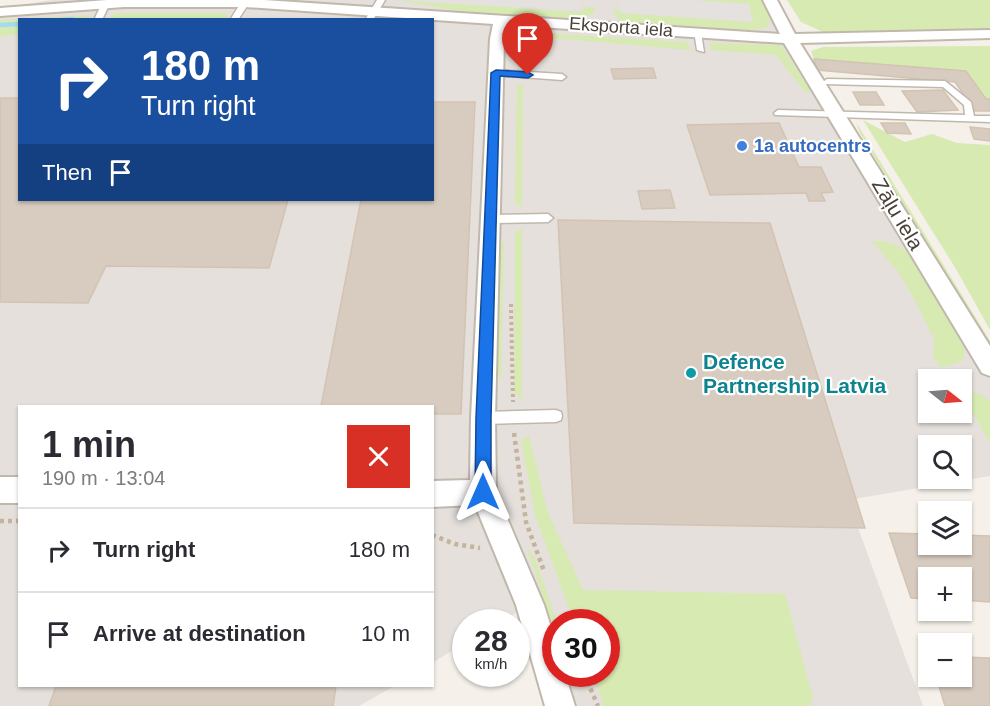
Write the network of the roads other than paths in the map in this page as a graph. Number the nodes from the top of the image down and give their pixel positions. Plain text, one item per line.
1 (770, 0) edge
2 (245, 3) junction
3 (105, 5) junction
4 (375, 10) edge
5 (0, 12) edge
6 (99, 18) edge
7 (235, 18) edge
8 (501, 21) junction
9 (697, 33) junction
10 (990, 34) edge
11 (790, 39) junction
12 (701, 50) dead end
13 (496, 73) junction
14 (562, 77) dead end
15 (827, 82) dead end
16 (778, 113) dead end
17 (838, 115) junction
18 (970, 118) junction
19 (990, 119) edge
20 (548, 218) dead end
21 (490, 219) junction
22 (990, 366) edge
23 (556, 416) dead end
24 (483, 418) junction
25 (0, 490) edge
26 (18, 490) edge
27 (483, 492) junction
28 (434, 494) edge
29 (560, 706) edge

1 - 11 street, Zāļu iela
2 - 3 street, Eksporta iela
2 - 4 street, Eksporta iela
2 - 7 lane
3 - 5 street, Eksporta iela
3 - 6 lane
4 - 8 street, Eksporta iela
8 - 9 street, Eksporta iela
8 - 13 street
9 - 11 street, Eksporta iela
9 - 12 lane
10 - 11 street, Eksporta iela
11 - 17 street, Zāļu iela
13 - 14 lane
13 - 21 street
15 - 18 lane
16 - 17 lane
17 - 18 lane
17 - 22 street, Zāļu iela
18 - 19 lane
20 - 21 lane
21 - 24 street
23 - 24 lane
24 - 27 street
25 - 26 street
27 - 28 street
27 - 29 street

